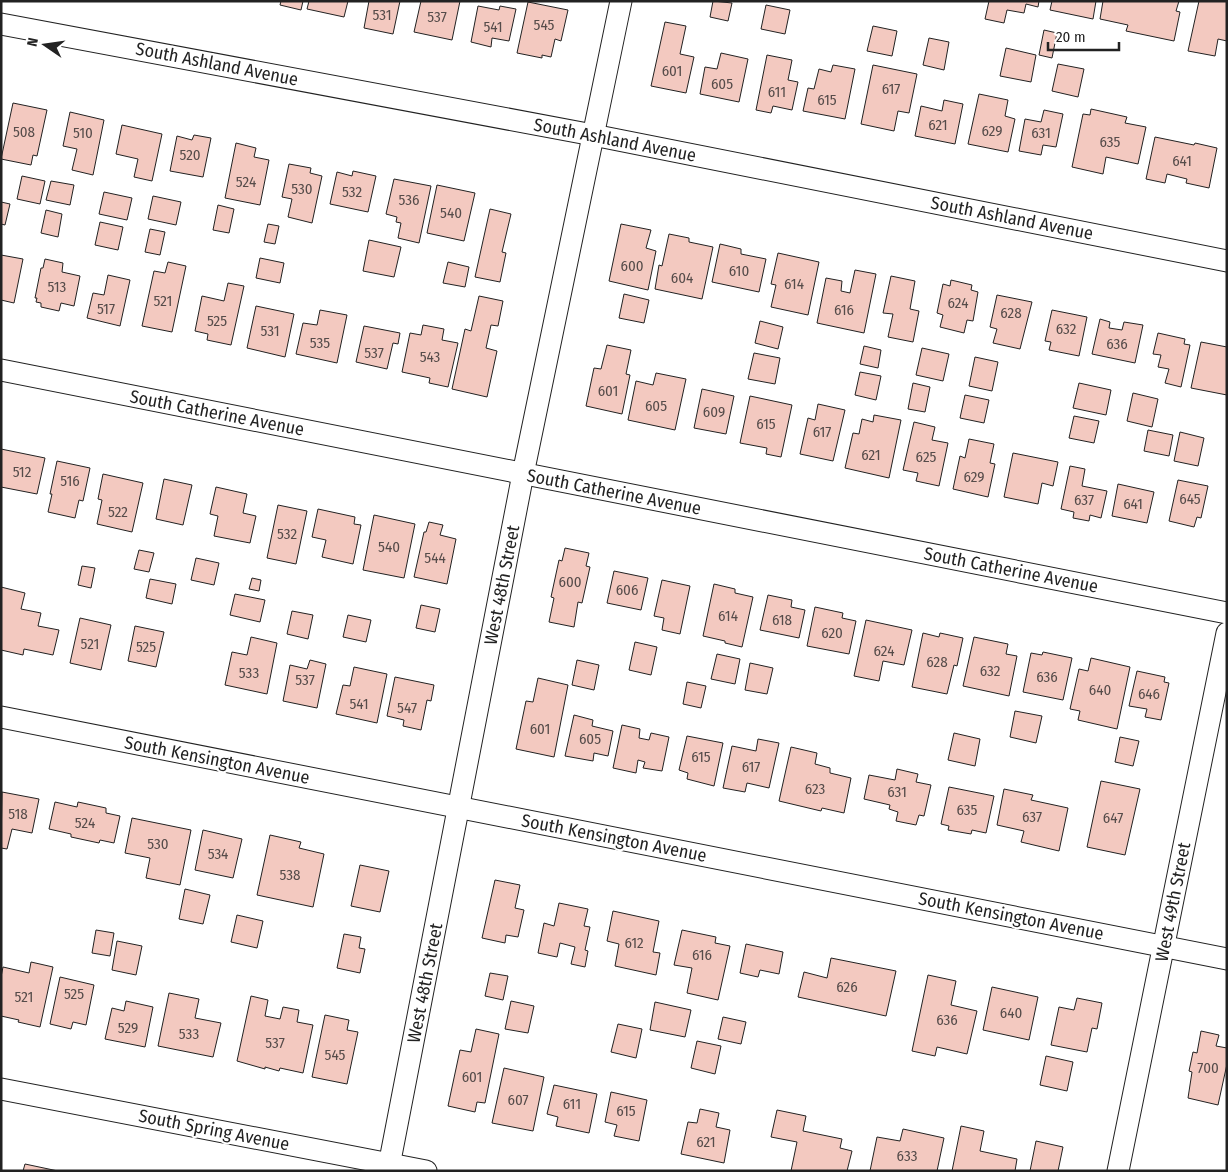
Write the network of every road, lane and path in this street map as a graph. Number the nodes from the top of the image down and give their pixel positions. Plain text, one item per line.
1 (621, 1) edge
2 (1, 24) edge
3 (593, 135) junction
4 (1227, 261) edge
5 (1, 370) edge
6 (523, 474) junction
7 (1227, 613) edge
8 (1227, 633) edge
9 (1, 717) edge
10 (459, 808) junction
11 (1163, 946) junction
12 (1227, 959) edge
13 (1, 1089) edge
14 (389, 1167) edge
15 (426, 1171) edge
16 (1118, 1171) edge

1 - 3 street, West 48th Street
2 - 3 street, South Ashland Avenue
3 - 4 street, South Ashland Avenue
3 - 6 street, West 48th Street
5 - 6 street, South Catherine Avenue
6 - 7 street, South Catherine Avenue
6 - 10 street, West 48th Street
8 - 11 street, West 49th Street
9 - 10 street, South Kensington Avenue
10 - 11 street, South Kensington Avenue
10 - 14 street, West 48th Street
11 - 12 street, South Kensington Avenue
11 - 16 street, West 49th Street
13 - 14 street, South Spring Avenue
14 - 15 street, South Spring Avenue

